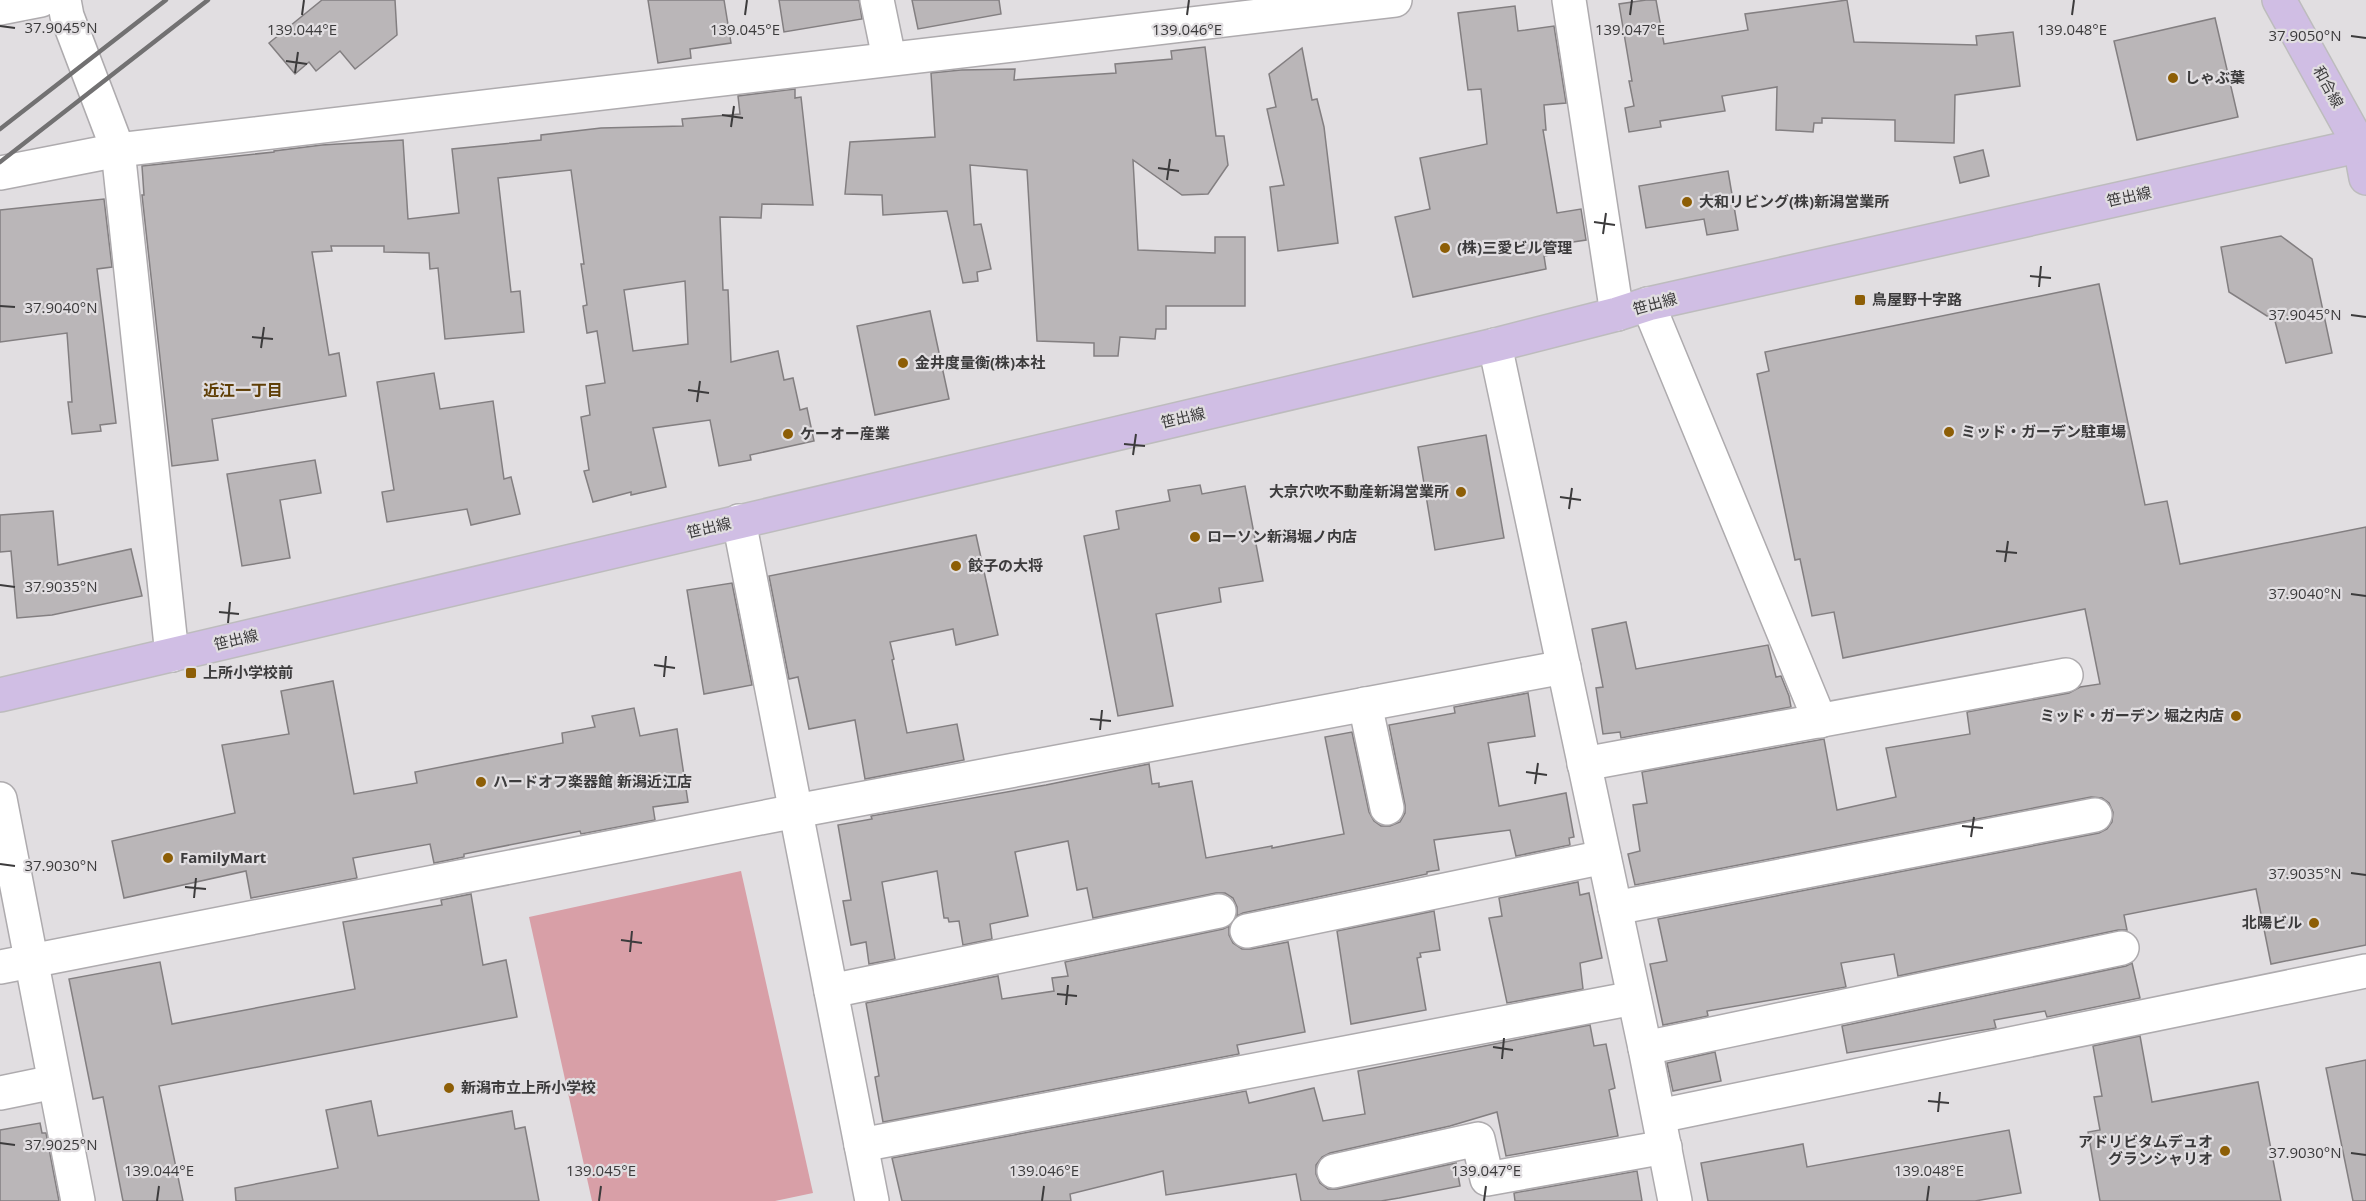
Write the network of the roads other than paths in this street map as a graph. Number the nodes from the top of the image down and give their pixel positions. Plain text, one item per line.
1 (41, 0) edge
2 (64, 0) edge
3 (877, 0) edge
4 (1395, 0) edge
5 (1569, 0) edge
6 (2279, 0) edge
7 (1301, 5) edge
8 (0, 8) edge
9 (889, 58) junction
10 (2363, 145) edge
11 (118, 150) junction
12 (0, 173) edge
13 (2366, 178) edge
14 (1648, 304) junction
15 (1617, 314) junction
16 (1495, 345) junction
17 (739, 521) junction
18 (172, 655) junction
19 (1564, 667) junction
20 (2067, 675) dead end
21 (0, 695) edge
22 (1365, 704) junction
23 (1820, 721) junction
24 (1584, 764) junction
25 (0, 799) edge
26 (1387, 808) dead end
27 (796, 811) junction
28 (2095, 815) dead end
29 (1604, 856) junction
30 (1615, 908) junction
31 (1219, 911) dead end
32 (1247, 931) dead end
33 (2122, 948) dead end
34 (16, 963) edge
35 (2366, 971) edge
36 (831, 991) junction
37 (1634, 998) junction
38 (1645, 1047) junction
39 (54, 1082) junction
40 (0, 1093) edge
41 (1662, 1131) junction
42 (861, 1144) junction
43 (1334, 1171) dead end
44 (78, 1201) edge
45 (872, 1201) edge
46 (1675, 1201) edge

1 - 8 street
2 - 11 street
3 - 9 street
4 - 7 street
5 - 15 street
6 - 10 main road, 和合線
7 - 9 street
9 - 11 street
10 - 13 main road, 和合線
10 - 14 main road, 笹出線
11 - 12 street
11 - 18 street
14 - 15 main road, 笹出線
14 - 23 street
15 - 16 main road, 笹出線
16 - 17 main road, 笹出線
16 - 19 street
17 - 18 main road, 笹出線
17 - 27 street
18 - 21 main road, 笹出線
19 - 22 street
19 - 24 street
20 - 23 street
22 - 26 street
22 - 27 street
23 - 24 street
24 - 29 street
25 - 34 street
27 - 34 street
27 - 36 street
28 - 30 street
29 - 30 street
29 - 32 street
30 - 37 street
31 - 36 street
33 - 38 street
34 - 39 street
35 - 41 street
36 - 42 street
37 - 38 street
37 - 42 street
38 - 41 street
39 - 40 street
39 - 44 street
41 - 43 street
41 - 46 street
42 - 45 street

